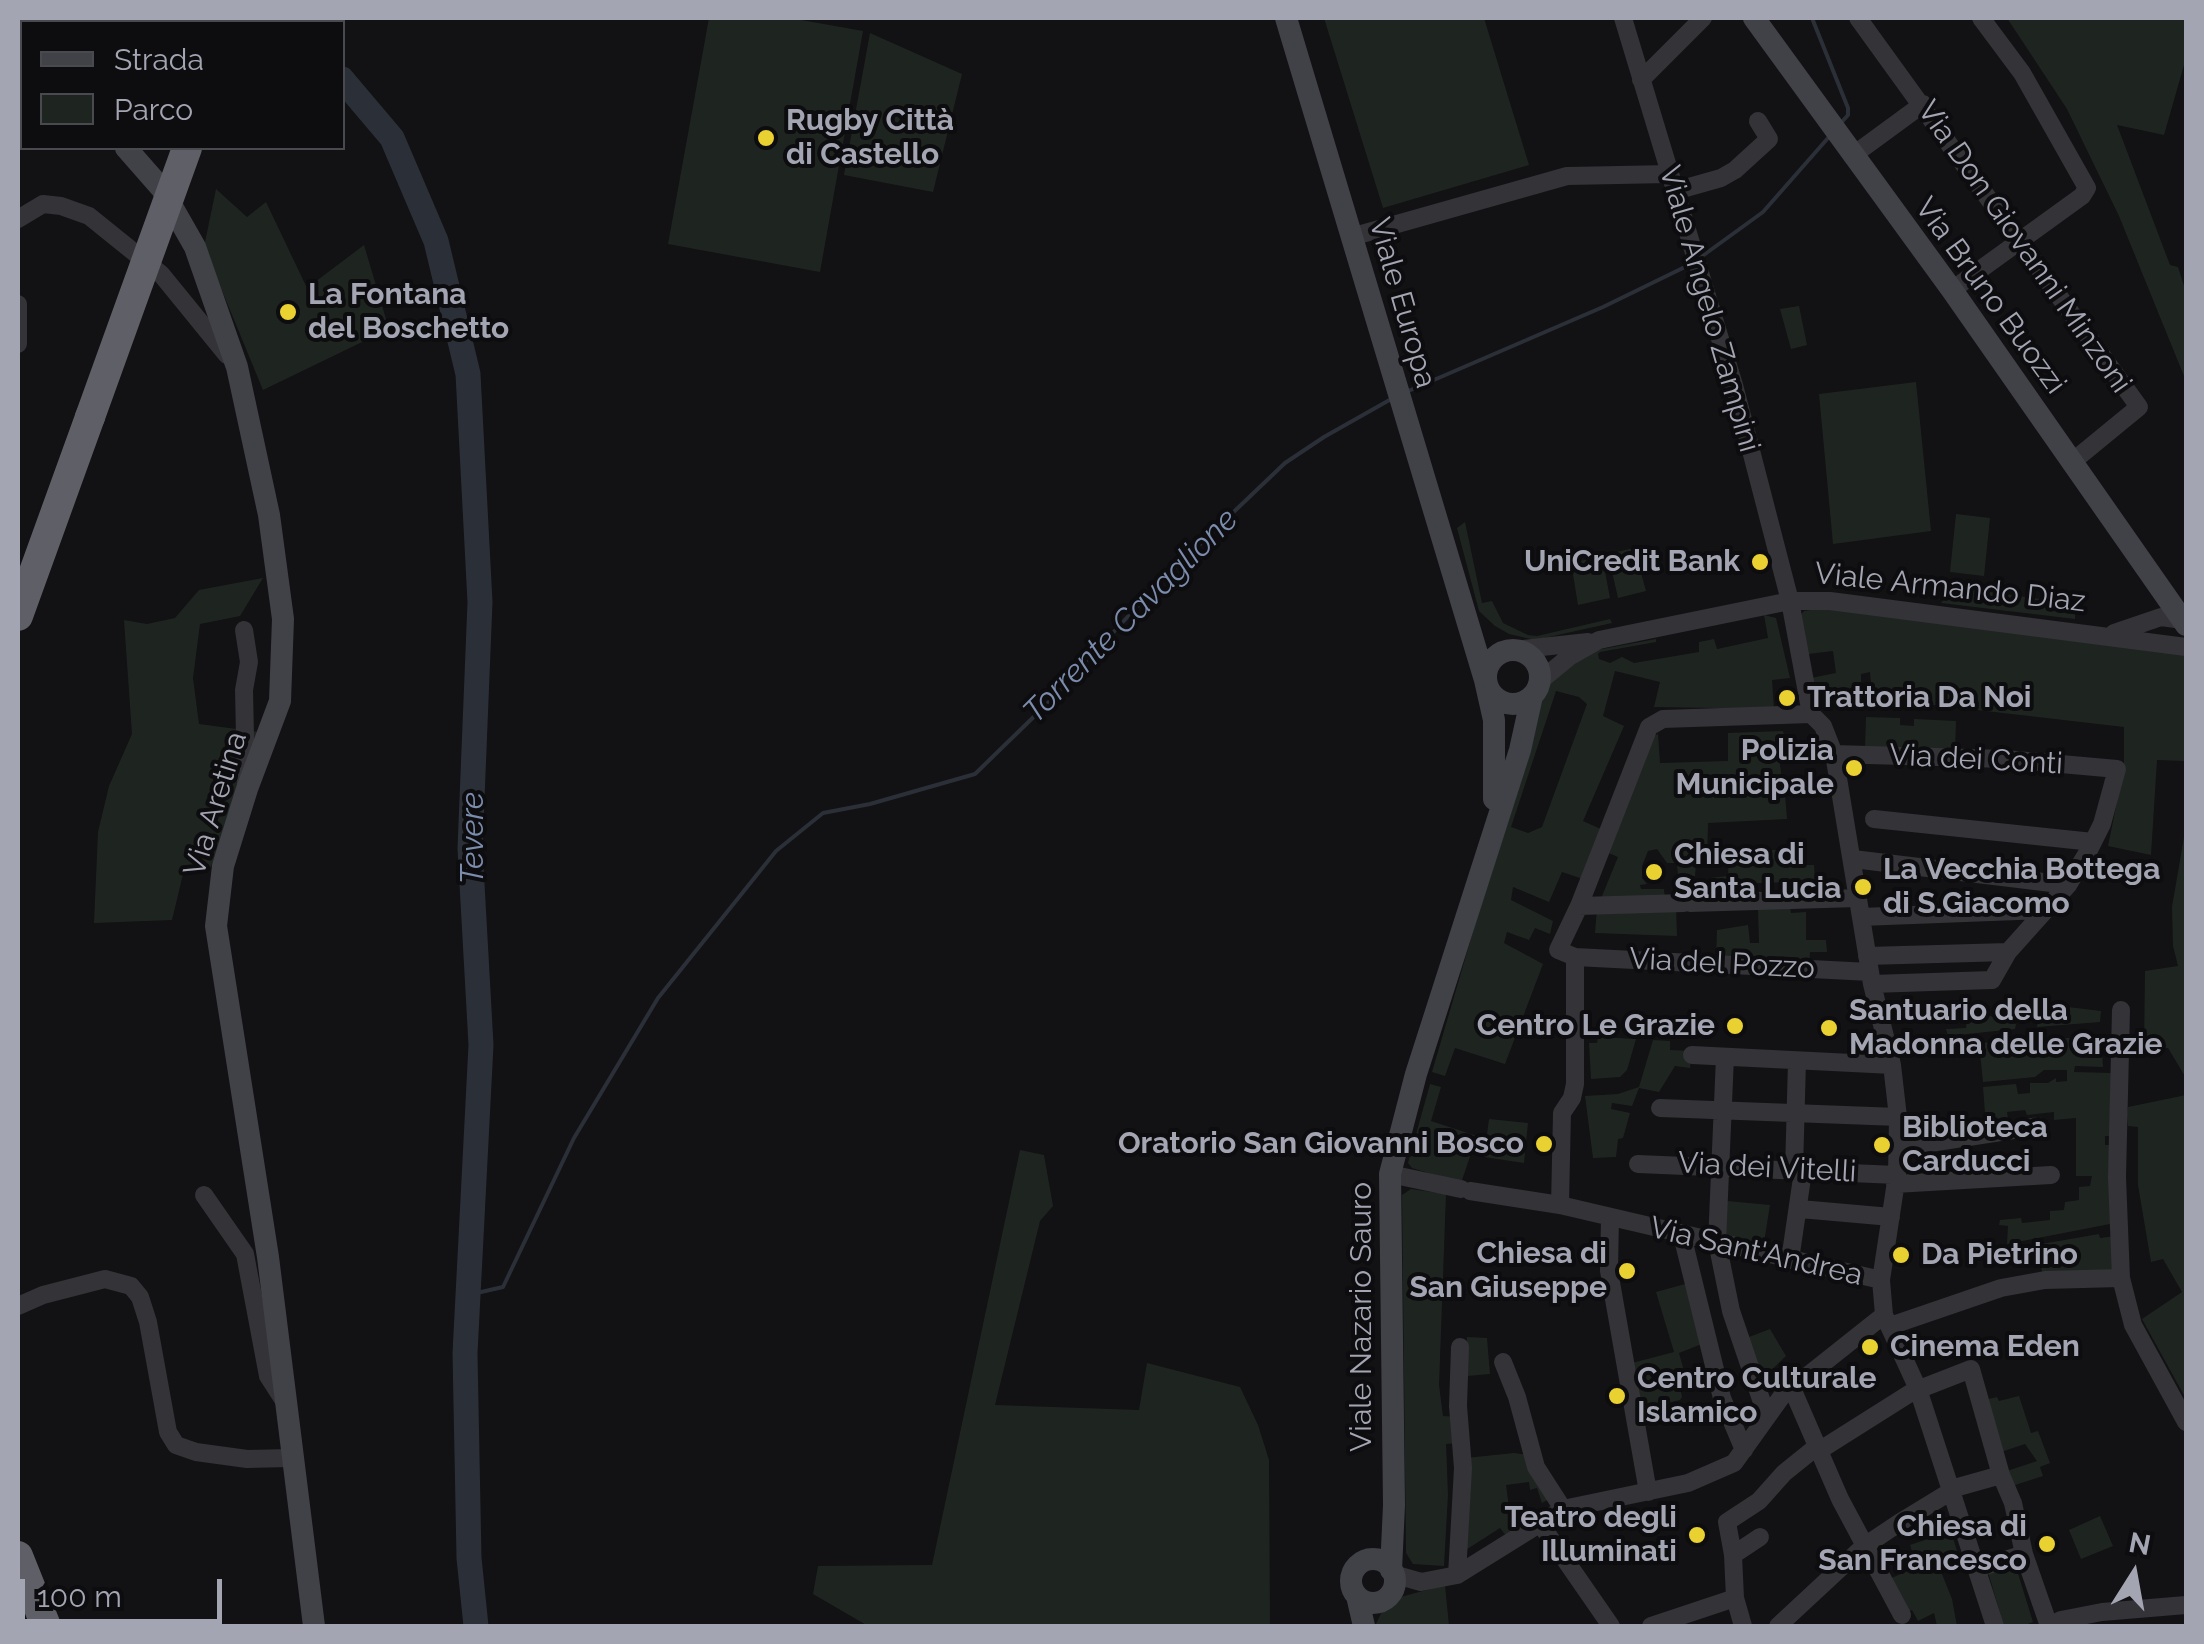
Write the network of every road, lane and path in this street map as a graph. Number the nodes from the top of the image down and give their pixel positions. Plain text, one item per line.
1 (1286, 18) edge
2 (1623, 18) edge
3 (1703, 18) edge
4 (1754, 18) edge
5 (1858, 18) edge
6 (1981, 18) edge
7 (1641, 80) junction
8 (1923, 104) junction
9 (1758, 121) dead end
10 (1847, 149) junction
11 (128, 150) edge
12 (169, 150) edge
13 (186, 150) edge
14 (1672, 183) junction
15 (18, 218) edge
16 (1351, 237) junction
17 (2021, 240) junction
18 (1952, 290) junction
19 (18, 304) edge
20 (18, 344) edge
21 (237, 368) junction
22 (83, 415) junction
23 (2072, 462) junction
24 (18, 576) edge
25 (1790, 601) junction
26 (1460, 606) junction
27 (2180, 610) edge
28 (18, 616) edge
29 (244, 630) dead end
30 (2104, 635) junction
31 (1598, 640) junction
32 (2156, 640) junction
33 (2186, 647) edge
34 (1511, 650) junction
35 (1485, 680) junction
36 (1536, 689) junction
37 (1812, 714) junction
38 (1834, 754) junction
39 (247, 790) junction
40 (1861, 818) junction
41 (1490, 838) junction
42 (2094, 842) junction
43 (1853, 859) junction
44 (2068, 885) junction
45 (1579, 906) junction
46 (1859, 907) junction
47 (2044, 910) junction
48 (2008, 952) junction
49 (1575, 957) junction
50 (1870, 970) junction
51 (2121, 1010) dead end
52 (1692, 1055) dead end
53 (1725, 1057) junction
54 (1796, 1061) junction
55 (1892, 1065) junction
56 (1660, 1108) dead end
57 (1724, 1112) junction
58 (1796, 1115) junction
59 (1898, 1117) junction
60 (2038, 1126) dead end
61 (1898, 1148) junction
62 (1638, 1164) dead end
63 (1723, 1167) junction
64 (1798, 1171) junction
65 (1390, 1174) junction
66 (2051, 1175) dead end
67 (1896, 1179) junction
68 (204, 1196) dead end
69 (1560, 1205) junction
70 (1800, 1209) junction
71 (1891, 1217) junction
72 (1610, 1218) junction
73 (1682, 1234) junction
74 (1717, 1242) junction
75 (1790, 1260) junction
76 (2120, 1278) junction
77 (1881, 1280) junction
78 (18, 1306) edge
79 (1887, 1321) junction
80 (1460, 1346) dead end
81 (1503, 1362) dead end
82 (1791, 1386) junction
83 (1918, 1389) junction
84 (285, 1401) junction
85 (1766, 1414) junction
86 (2186, 1422) edge
87 (1744, 1450) junction
88 (1816, 1450) junction
89 (291, 1458) junction
90 (2001, 1474) junction
91 (1950, 1490) junction
92 (1648, 1492) junction
93 (1564, 1509) junction
94 (1394, 1517) junction
95 (1539, 1522) junction
96 (1760, 1538) dead end
97 (1864, 1547) junction
98 (1733, 1554) junction
99 (2024, 1554) junction
100 (18, 1556) edge
101 (1363, 1561) junction
102 (1979, 1568) junction
103 (1392, 1572) junction
104 (1457, 1575) junction
105 (1357, 1596) junction
106 (1735, 1598) junction
107 (1384, 1600) junction
108 (18, 1604) edge
109 (2186, 1604) edge
110 (1904, 1620) edge
111 (26, 1626) edge
112 (46, 1626) edge
113 (314, 1626) edge
114 (1364, 1626) edge
115 (1372, 1626) edge
116 (1611, 1626) edge
117 (1652, 1626) edge
118 (1743, 1626) edge
119 (1778, 1626) edge
120 (1995, 1626) edge
121 (2049, 1626) edge

1 - 16 main road, Viale Europa
2 - 7 street, Viale Angelo Zampini
3 - 7 street
4 - 10 main road, Via Bruno Buozzi
5 - 8 street, Via Don Giovanni Minzoni
6 - 17 street
7 - 14 street, Viale Angelo Zampini
8 - 10 street
8 - 17 street, Via Don Giovanni Minzoni
9 - 14 street
10 - 18 main road, Via Bruno Buozzi
11 - 21 main road, Via Aretina
12 - 22 highway
13 - 22 highway, bridge
14 - 16 street
14 - 25 street, Viale Angelo Zampini
15 - 21 street
16 - 26 main road, Viale Europa
17 - 18 street
17 - 23 street, Via Don Giovanni Minzoni
18 - 23 main road, Via Bruno Buozzi
19 - 20 street
21 - 39 main road, Via Aretina
22 - 24 highway
22 - 28 highway
23 - 27 main road, Via Bruno Buozzi
25 - 30 street, Viale Armando Diaz
25 - 31 street
25 - 37 street, Viale Angelo Zampini
26 - 34 main road
26 - 35 main road, Viale Nazario Sauro
27 - 30 street
27 - 32 street
29 - 39 street
30 - 32 street, Viale Armando Diaz
31 - 34 street
31 - 36 street
32 - 33 street, Viale Armando Diaz
34 - 35 main road
34 - 36 main road
35 - 36 main road
35 - 41 main road, Viale Nazario Sauro
36 - 41 main road, Viale Nazario Sauro
37 - 38 street, Viale Angelo Zampini
37 - 45 street
38 - 40 street, Viale Angelo Zampini
38 - 42 street, Via dei Conti
39 - 84 main road, Via Aretina
40 - 42 street
40 - 43 street, Viale Angelo Zampini
41 - 65 main road, Viale Nazario Sauro
42 - 44 street
43 - 44 street
43 - 46 street, Viale Angelo Zampini
44 - 47 street
45 - 46 street
45 - 49 street
46 - 47 street
46 - 50 street, Viale Angelo Zampini
47 - 48 street
48 - 50 street
48 - 50 street
49 - 50 street, Via del Pozzo
49 - 69 street
50 - 55 street, Viale Angelo Zampini
51 - 76 street
52 - 53 street
53 - 54 street
53 - 57 street
54 - 55 street
54 - 58 street
55 - 59 street, Viale Angelo Zampini
56 - 57 street
57 - 58 street
57 - 63 street
58 - 59 street
58 - 64 street
59 - 61 street, Viale Angelo Zampini
60 - 61 street
61 - 67 street, Viale Angelo Zampini
62 - 63 street, Via dei Vitelli
63 - 64 street, Via dei Vitelli
63 - 74 street
64 - 67 street, Via dei Vitelli
64 - 70 street
65 - 69 street, Via Sant'Andrea
65 - 94 main road, Viale Nazario Sauro
66 - 67 street, Via dei Vitelli
67 - 71 street, Viale Angelo Zampini
68 - 84 street
69 - 72 street, Via Sant'Andrea
70 - 71 street
70 - 75 street
71 - 77 street, Viale Angelo Zampini
72 - 73 street, Via Sant'Andrea
72 - 92 street
73 - 74 street, Via Sant'Andrea
73 - 87 street
74 - 75 street, Via Sant'Andrea
74 - 85 street
75 - 77 street, Via Sant'Andrea
76 - 79 street
76 - 86 street
77 - 79 street, Viale Angelo Zampini
78 - 89 street
79 - 82 street
79 - 83 street, Viale Angelo Zampini
80 - 104 street
81 - 93 street
82 - 85 street
82 - 88 street
83 - 88 street
83 - 90 street
83 - 91 street, Viale Angelo Zampini
84 - 89 main road, Via Aretina
85 - 87 street
87 - 92 street
88 - 97 street
88 - 98 street
89 - 113 main road, Via Aretina
90 - 91 street
90 - 99 street
91 - 97 street
91 - 102 street, Viale Angelo Zampini
92 - 93 street
93 - 95 street
94 - 101 main road
94 - 103 main road, Viale Nazario Sauro
95 - 104 street
95 - 116 street
96 - 98 street
97 - 110 street
97 - 119 street
98 - 106 street
99 - 102 street
99 - 121 street
100 - 112 highway
101 - 103 main road
101 - 105 main road
102 - 120 street, Viale Angelo Zampini
103 - 104 street
103 - 107 main road
105 - 107 main road
105 - 114 main road
106 - 117 street
106 - 118 street
107 - 115 main road
108 - 111 highway
109 - 121 street

